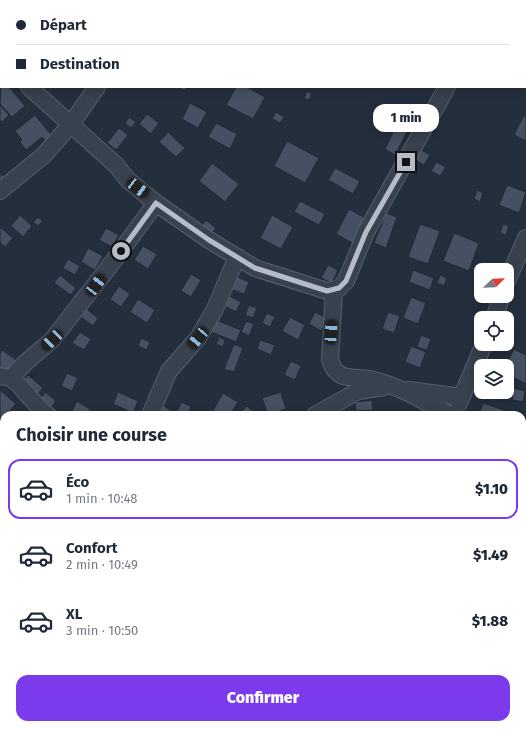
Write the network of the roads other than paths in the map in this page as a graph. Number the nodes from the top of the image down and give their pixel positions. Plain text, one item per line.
1 (30, 88) edge
2 (96, 88) edge
3 (446, 88) edge
4 (71, 124) junction
5 (0, 191) edge
6 (156, 203) junction
7 (526, 238) edge
8 (237, 257) junction
9 (514, 265) edge
10 (334, 290) junction
11 (481, 351) edge
12 (6, 377) edge
13 (398, 389) junction
14 (463, 394) junction
15 (42, 411) edge
16 (152, 411) edge
17 (322, 411) edge
18 (442, 411) edge
19 (456, 411) edge

1 - 4 street
2 - 4 street
3 - 10 street
4 - 5 street
4 - 6 street
6 - 8 street
6 - 12 street
7 - 9 street
8 - 10 street
8 - 16 street
10 - 13 street
11 - 14 street
12 - 15 street
13 - 14 street
13 - 17 street
13 - 18 street
14 - 19 street

